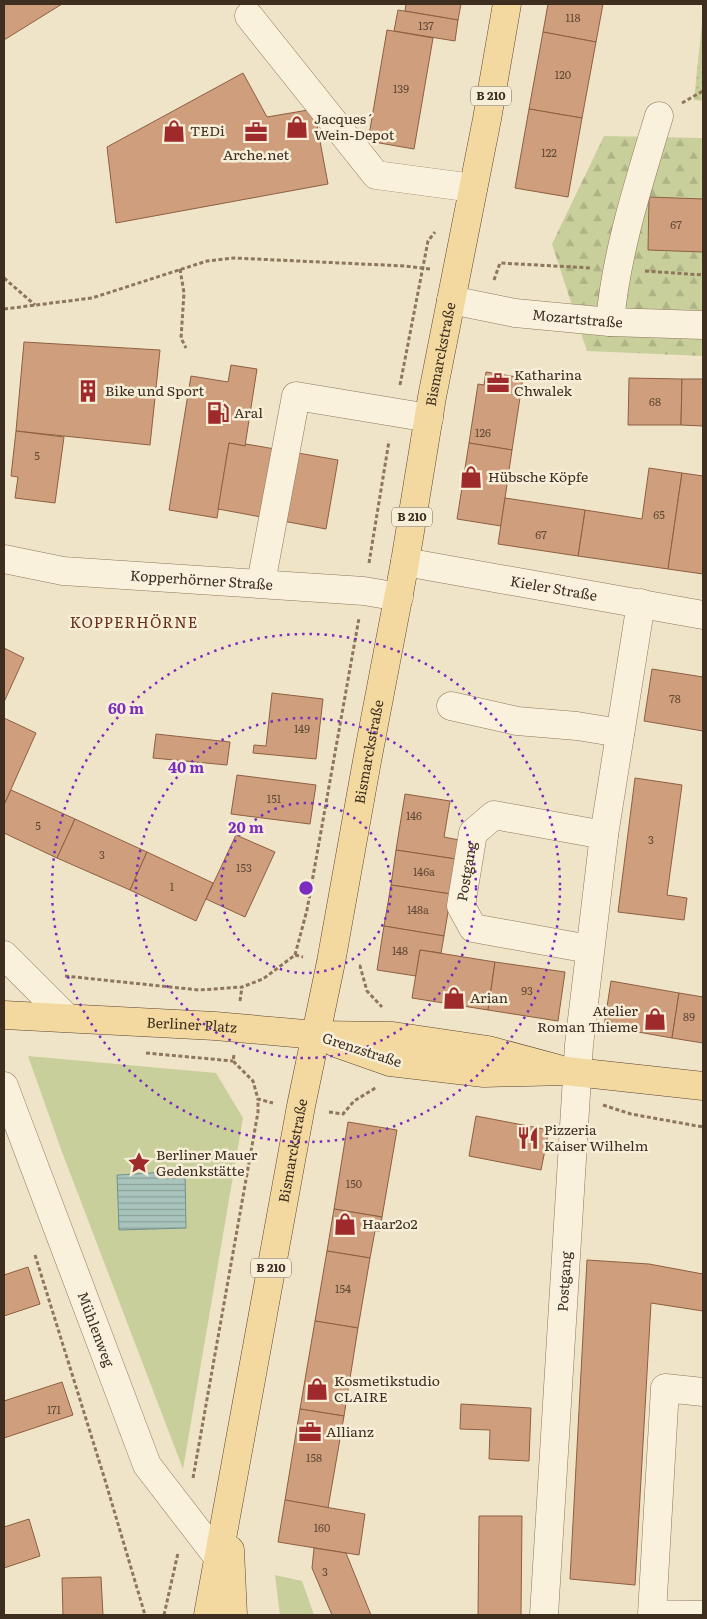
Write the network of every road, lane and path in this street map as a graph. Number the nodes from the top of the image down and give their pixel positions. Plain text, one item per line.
1 (507, 4) edge
2 (249, 16) dead end
3 (659, 116) dead end
4 (473, 188) junction
5 (180, 269) junction
6 (456, 273) junction
7 (4, 278) edge
8 (451, 300) junction
9 (35, 305) junction
10 (4, 309) edge
11 (610, 322) junction
12 (703, 325) edge
13 (186, 348) dead end
14 (429, 418) junction
15 (4, 559) edge
16 (405, 562) junction
17 (262, 584) junction
18 (399, 597) junction
19 (641, 603) junction
20 (703, 615) edge
21 (451, 706) dead end
22 (620, 732) junction
23 (604, 834) junction
24 (589, 948) junction
25 (4, 955) edge
26 (63, 976) dead end
27 (242, 987) dead end
28 (4, 1015) edge
29 (66, 1017) junction
30 (316, 1035) junction
31 (571, 1071) junction
32 (4, 1086) edge
33 (703, 1086) edge
34 (258, 1099) dead end
35 (33, 1247) dead end
36 (703, 1392) edge
37 (228, 1501) junction
38 (186, 1517) junction
39 (217, 1556) junction
40 (648, 1614) edge
41 (144, 1615) edge
42 (164, 1615) edge
43 (208, 1615) edge
44 (233, 1615) edge
45 (544, 1615) edge
46 (703, 1615) edge

1 - 4 main road, Bismarckstraße / B 210
2 - 4 street
3 - 11 street
4 - 6 main road, Bismarckstraße / B 210
5 - 6 path
5 - 9 path
5 - 13 path
6 - 8 main road, Bismarckstraße / B 210
7 - 9 path
8 - 11 street, Mozartstraße
8 - 14 main road, Bismarckstraße / B 210
9 - 10 path
11 - 12 street, Mozartstraße
14 - 16 main road, Bismarckstraße / B 210
14 - 17 street
15 - 17 street, Kopperhörner Straße
16 - 18 main road, Bismarckstraße / B 210
16 - 19 street, Kieler Straße
17 - 18 street, Kopperhörner Straße
18 - 30 main road, Bismarckstraße / B 210
19 - 20 street, Kieler Straße
19 - 22 street, Postgang
21 - 22 street
22 - 23 street, Postgang
23 - 24 street, Postgang
23 - 24 street, Postgang
24 - 31 street, Postgang
25 - 29 street
26 - 27 path
28 - 29 main road, Berliner Platz
29 - 30 main road, Berliner Platz
30 - 31 main road, Grenzstraße
30 - 37 main road, Bismarckstraße / B 210
31 - 33 main road, Grenzstraße
31 - 45 street, Postgang
32 - 38 street, Mühlenweg
34 - 38 path
35 - 41 path
36 - 40 street
37 - 39 main road, Bismarckstraße / B 210
37 - 44 main road, Bismarckstraße / B 210
38 - 39 street, Mühlenweg
38 - 42 path
39 - 43 main road, Bismarckstraße / B 210
40 - 46 street

